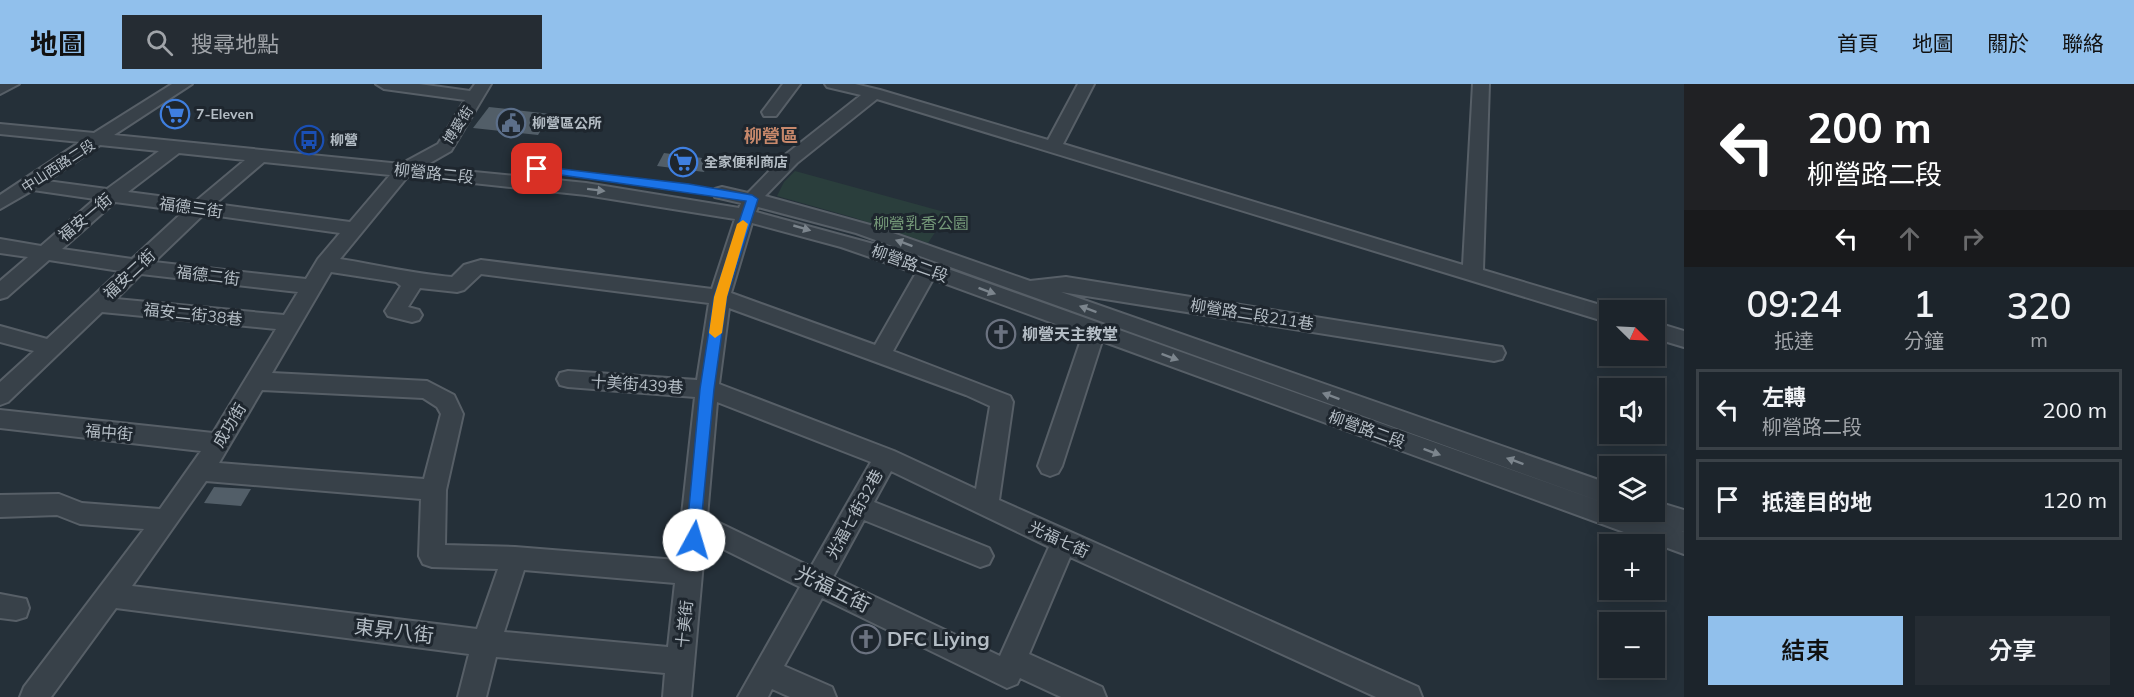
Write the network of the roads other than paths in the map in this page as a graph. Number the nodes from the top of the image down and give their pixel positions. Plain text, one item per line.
1 (11, 84) edge
2 (184, 84) edge
3 (384, 84) edge
4 (792, 84) edge
5 (833, 84) edge
6 (1086, 84) edge
7 (1481, 84) edge
8 (0, 89) edge
9 (480, 90) edge
10 (874, 93) junction
11 (770, 112) dead end
12 (0, 116) edge
13 (115, 128) junction
14 (0, 129) edge
15 (99, 139) junction
16 (175, 147) junction
17 (1053, 147) junction
18 (260, 156) junction
19 (425, 159) junction
20 (404, 170) junction
21 (30, 184) junction
22 (110, 196) junction
23 (0, 203) edge
24 (749, 206) junction
25 (199, 208) junction
26 (353, 229) junction
27 (0, 246) edge
28 (43, 252) junction
29 (325, 264) junction
30 (138, 267) junction
31 (928, 270) junction
32 (1473, 275) junction
33 (409, 280) junction
34 (309, 286) junction
35 (0, 292) edge
36 (1022, 295) junction
37 (720, 297) junction
38 (96, 304) junction
39 (1599, 313) edge
40 (412, 315) dead end
41 (290, 323) junction
42 (1095, 330) junction
43 (1665, 333) edge
44 (0, 334) edge
45 (1684, 339) edge
46 (52, 348) junction
47 (1494, 353) dead end
48 (880, 355) junction
49 (568, 379) dead end
50 (255, 381) junction
51 (707, 389) junction
52 (0, 396) edge
53 (0, 419) edge
54 (219, 443) junction
55 (886, 458) junction
56 (1050, 466) dead end
57 (200, 471) junction
58 (1542, 481) junction
59 (434, 489) junction
60 (1599, 493) edge
61 (986, 504) junction
62 (0, 506) edge
63 (859, 507) junction
64 (1665, 515) edge
65 (166, 520) junction
66 (1684, 521) edge
67 (696, 524) junction
68 (1064, 542) junction
69 (1684, 543) edge
70 (980, 556) dead end
71 (515, 558) junction
72 (690, 573) junction
73 (816, 581) junction
74 (110, 595) junction
75 (486, 643) junction
76 (1012, 660) junction
77 (680, 661) junction
78 (766, 672) junction
79 (34, 697) edge
80 (472, 697) edge
81 (677, 697) edge
82 (752, 697) edge
83 (822, 697) edge
84 (1092, 697) edge
85 (1408, 697) edge

1 - 8 street
2 - 13 street, 中山西路二段
3 - 9 street
4 - 11 street
5 - 10 street
6 - 17 street
7 - 32 street
9 - 19 street, 博愛街
10 - 17 street
10 - 24 street
12 - 13 street, 柳營路二段
13 - 15 street, 中山西路二段
13 - 19 street, 柳營路二段
14 - 15 street, 柳營路二段
15 - 16 street, 柳營路二段
15 - 21 street, 中山西路二段
16 - 18 street, 柳營路二段
16 - 22 street, 福安一街
17 - 32 street
18 - 20 street, 柳營路二段
18 - 25 street, 福安二街
19 - 20 street, 成功街
19 - 24 street, 柳營路二段
20 -> 24 street, 柳營路二段
20 - 26 street, 成功街
21 - 22 street, 福德三街
21 - 23 street, 中山西路二段
22 - 25 street, 福德三街
22 - 28 street, 福安一街
24 -> 31 street, 柳營路二段
36 -> 24 street, 柳營路二段
24 - 37 street, 十美街
25 - 26 street, 福德三街
25 - 30 street, 福安二街
26 - 29 street, 成功街
27 - 28 street, 福德二街
28 - 30 street, 福德二街
28 - 35 street, 福安一街
29 - 33 street
29 - 34 street, 成功街
30 - 34 street, 福德二街
30 - 38 street, 福安二街
31 -> 36 street, 柳營路二段
31 - 48 street
32 - 39 street
33 - 37 street
33 - 40 street
34 - 41 street, 成功街
36 - 42 street, 柳營路二段
36 - 47 street, 柳營路二段211巷
58 -> 36 street, 柳營路二段
37 - 48 street
37 - 51 street, 十美街
38 - 41 street, 福安二街38巷
38 - 46 street, 福安二街
41 - 50 street, 成功街
42 - 56 street
42 -> 58 street, 柳營路二段
43 - 45 street
44 - 46 street
46 - 52 street, 福安二街
48 - 61 street
49 - 51 street, 十美街439巷
50 - 54 street, 成功街
50 - 59 street
51 - 55 street, 光福七街
51 - 67 street, 十美街
53 - 54 street, 福中街
54 - 57 street, 成功街
55 - 61 street, 光福七街
55 - 63 street, 光福七街32巷
57 - 59 street
57 - 65 street, 成功街
58 - 60 street, 柳營路二段
58 - 69 street, 柳營路二段
59 - 71 street
61 - 68 street, 光福七街
62 - 65 street
63 - 70 street
63 - 73 street, 光福七街32巷
64 - 66 street
65 - 74 street, 成功街
67 - 72 street, 十美街
67 - 73 street, 光福五街
68 - 76 street
68 - 85 street, 光福七街
71 - 72 street
71 - 75 street
72 - 77 street, 十美街
73 - 76 street, 光福五街
73 - 78 street, 光福七街32巷
74 - 75 street, 東昇八街
74 - 79 street, 成功街
75 - 77 street, 東昇八街
75 - 80 street
76 - 84 street
77 - 81 street, 十美街
78 - 82 street, 光福七街32巷
78 - 83 street

